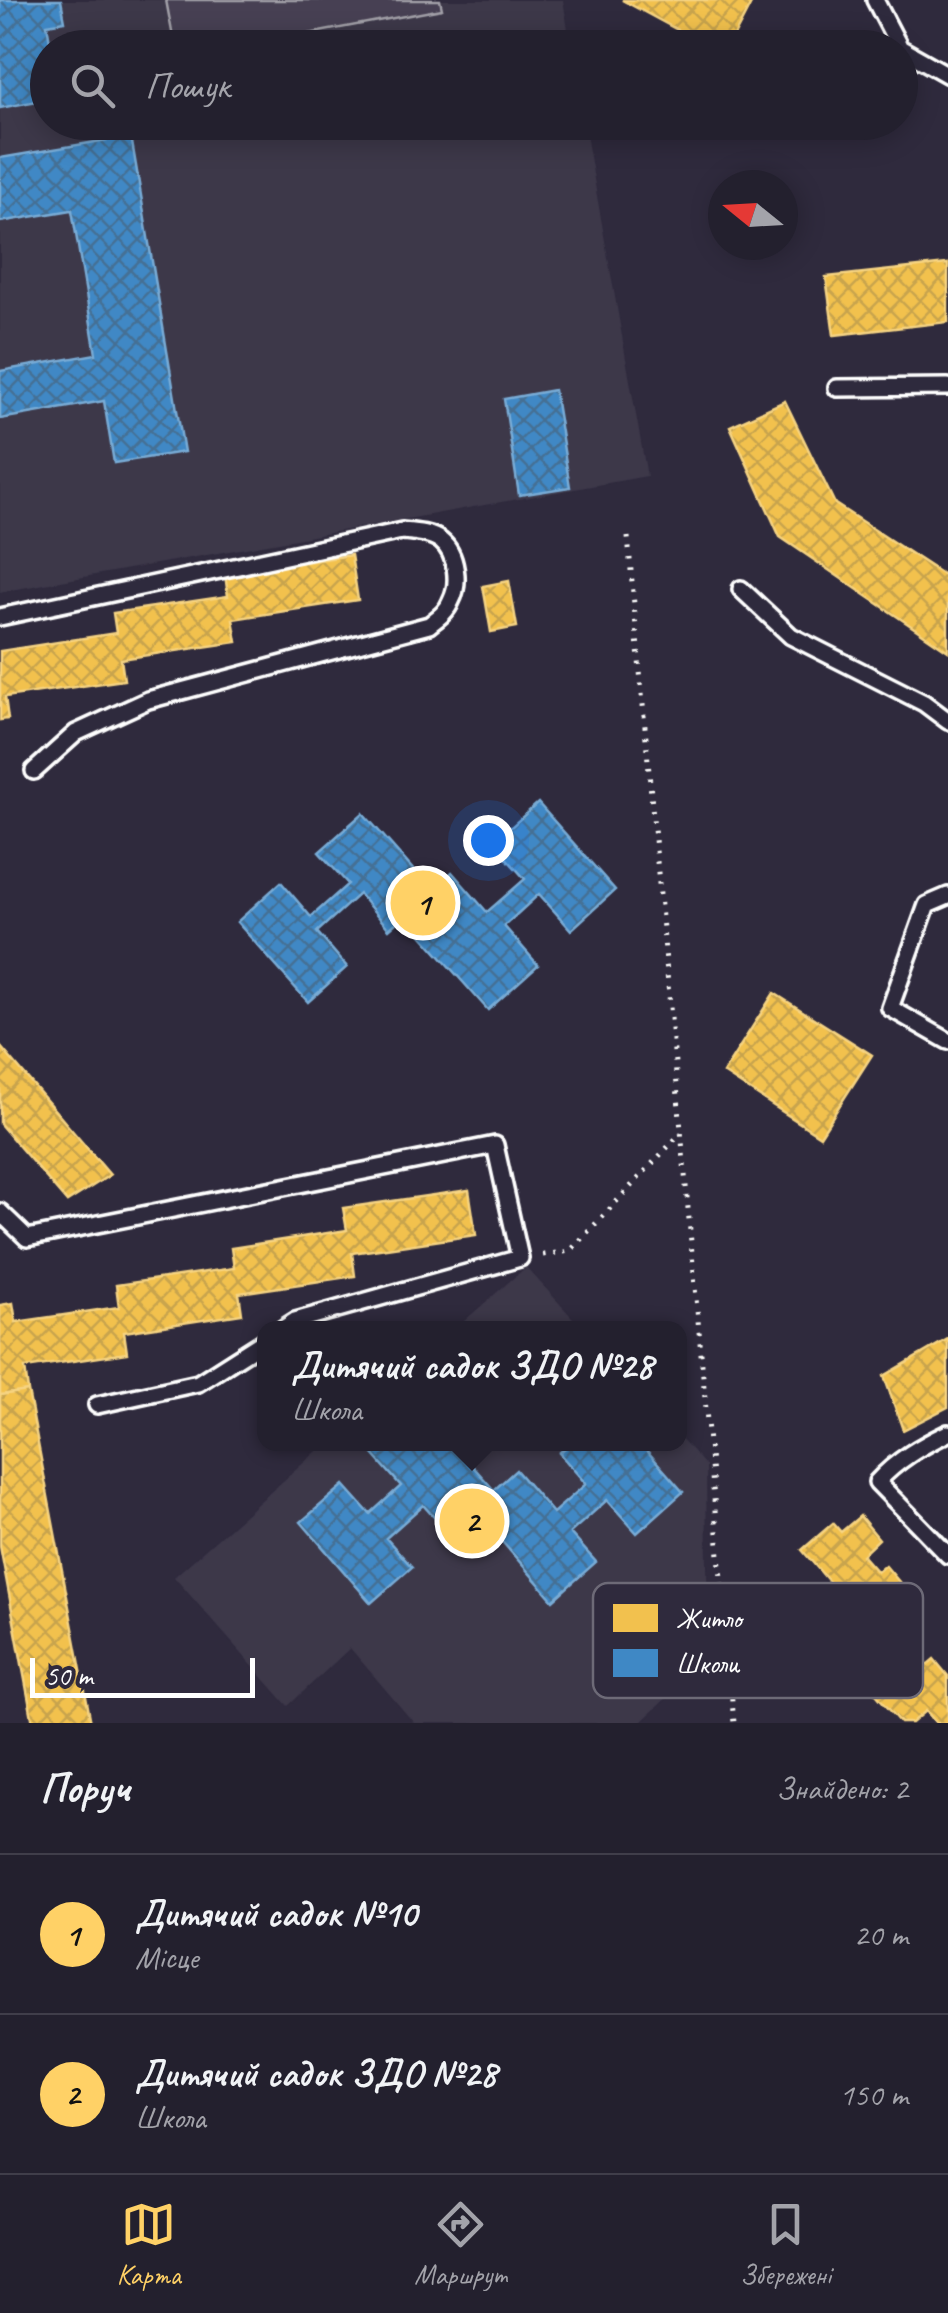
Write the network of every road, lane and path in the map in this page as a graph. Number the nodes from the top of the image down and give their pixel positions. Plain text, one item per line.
1 (875, 0) edge
2 (891, 30) edge
3 (918, 58) edge
4 (948, 74) edge
5 (948, 387) edge
6 (837, 388) dead end
7 (628, 537) dead end
8 (741, 589) dead end
9 (0, 618) edge
10 (948, 721) edge
11 (34, 772) dead end
12 (948, 896) edge
13 (948, 1042) edge
14 (681, 1133) junction
15 (0, 1212) edge
16 (520, 1258) junction
17 (299, 1321) edge
18 (257, 1345) edge
19 (97, 1405) dead end
20 (948, 1433) edge
21 (948, 1555) edge
22 (721, 1583) edge
23 (732, 1698) edge
24 (734, 1723) edge

1 - 2 lane
3 - 4 lane
5 - 6 lane
7 - 14 path
8 - 10 lane
9 - 11 lane
12 - 13 lane
14 - 16 path
14 - 22 path
15 - 16 lane
16 - 17 lane
18 - 19 lane
20 - 21 lane
23 - 24 path

